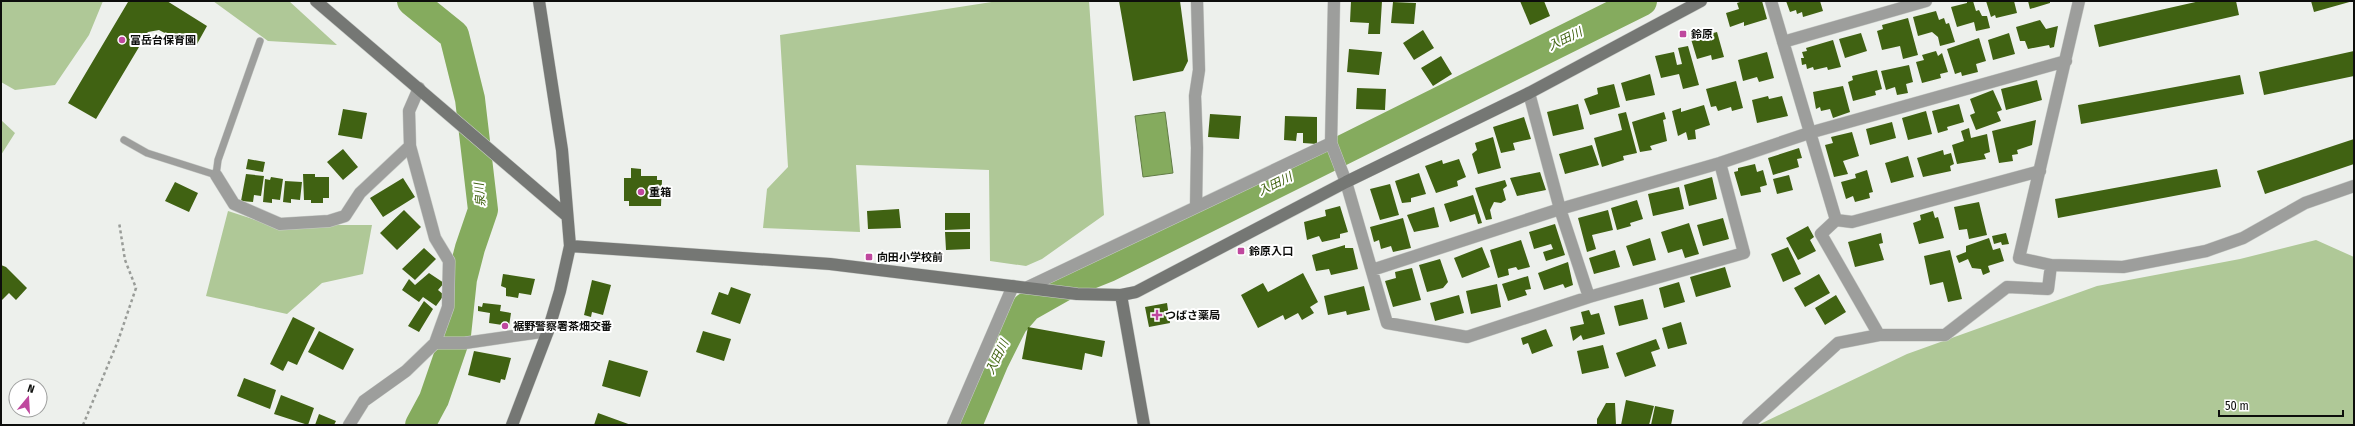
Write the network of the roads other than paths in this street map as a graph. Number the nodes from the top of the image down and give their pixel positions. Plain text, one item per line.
1 (539, 1) edge
2 (1197, 1) edge
3 (1334, 1) edge
4 (1701, 1) edge
5 (1771, 1) edge
6 (1926, 1) edge
7 (2079, 1) edge
8 (319, 2) edge
9 (260, 42) dead end
10 (1783, 42) junction
11 (2066, 61) junction
12 (419, 88) junction
13 (1530, 93) junction
14 (1809, 133) junction
15 (124, 140) dead end
16 (410, 146) junction
17 (1332, 146) junction
18 (1720, 163) junction
19 (2040, 171) junction
20 (216, 176) junction
21 (1346, 182) junction
22 (2354, 186) edge
23 (1196, 207) junction
24 (1560, 209) junction
25 (567, 216) junction
26 (1836, 220) junction
27 (570, 246) junction
28 (2051, 265) junction
29 (1372, 270) junction
30 (1013, 286) junction
31 (1028, 287) junction
32 (1121, 295) junction
33 (1589, 297) junction
34 (548, 331) junction
35 (1879, 335) junction
36 (439, 343) junction
37 (349, 425) edge
38 (512, 425) edge
39 (953, 425) edge
40 (1144, 425) edge
41 (1748, 425) edge

1 - 25 street
2 - 23 street
3 - 17 street
4 - 13 street
5 - 10 street
6 - 10 street
7 - 11 street
8 - 12 street
9 - 20 lane
10 - 14 street
11 - 14 street
11 - 19 street
12 - 16 street
12 - 25 street
13 - 21 street
13 - 24 street
14 - 18 street
14 - 26 street
15 - 20 lane
16 - 20 street
16 - 36 street
17 - 21 street
17 - 23 street
18 - 24 street
18 - 33 street
19 - 26 street
19 - 28 street
21 - 29 street
21 - 32 street
22 - 28 street
23 - 31 street
24 - 29 street
24 - 33 street
25 - 27 street
26 - 35 street
27 - 30 street
27 - 34 street
28 - 35 street
29 - 33 street
30 - 31 street
30 - 39 street
31 - 32 street
32 - 40 street
34 - 36 street
34 - 38 street
35 - 41 street
36 - 37 street

